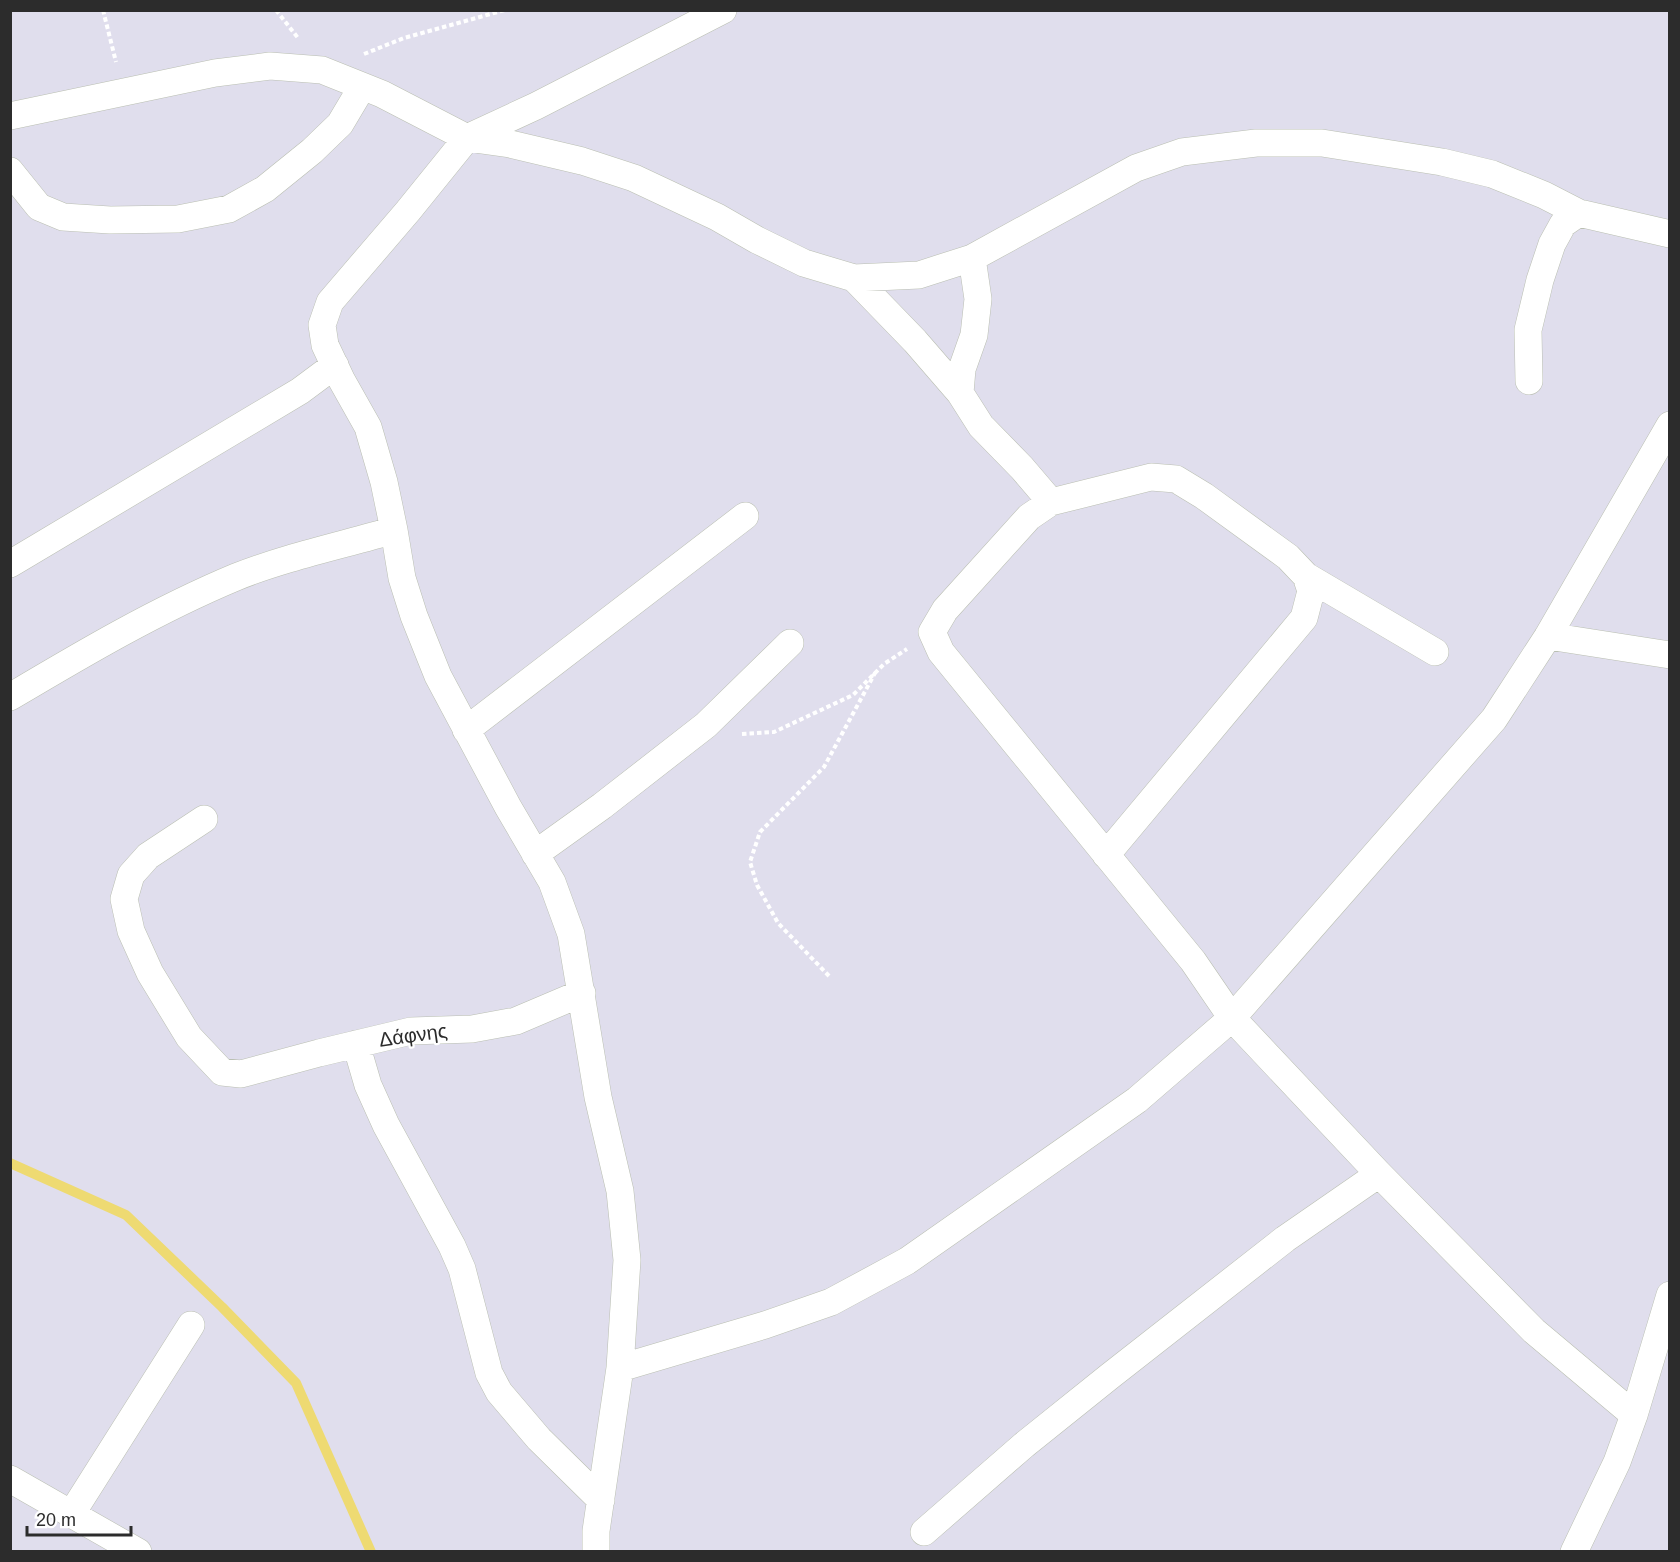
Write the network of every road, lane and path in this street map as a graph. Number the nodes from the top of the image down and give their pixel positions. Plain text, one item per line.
1 (103, 10) edge
2 (506, 10) edge
3 (723, 10) edge
4 (322, 70) junction
5 (362, 87) junction
6 (121, 92) junction
7 (10, 116) edge
8 (467, 138) junction
9 (10, 171) edge
10 (1579, 213) junction
11 (1670, 234) edge
12 (972, 258) junction
13 (854, 278) junction
14 (334, 365) junction
15 (1529, 381) dead end
16 (960, 393) junction
17 (1670, 425) edge
18 (1051, 502) junction
19 (745, 516) dead end
20 (394, 530) junction
21 (10, 564) edge
22 (1306, 576) junction
23 (932, 632) junction
24 (1548, 636) junction
25 (790, 643) dead end
26 (1435, 652) dead end
27 (1670, 655) edge
28 (875, 673) junction
29 (10, 697) edge
30 (706, 725) junction
31 (466, 730) junction
32 (204, 819) dead end
33 (535, 854) junction
34 (1106, 855) junction
35 (829, 976) dead end
36 (582, 993) junction
37 (1232, 1018) junction
38 (356, 1044) junction
39 (1378, 1174) junction
40 (1670, 1295) edge
41 (191, 1325) dead end
42 (620, 1368) junction
43 (1634, 1415) junction
44 (10, 1479) edge
45 (601, 1500) junction
46 (72, 1513) junction
47 (924, 1532) dead end
48 (138, 1551) edge
49 (596, 1551) edge
50 (1574, 1551) edge

1 - 6 path
2 - 4 path
3 - 8 street
4 - 5 street
4 - 6 street
5 - 8 street
5 - 9 street
6 - 7 street
8 - 13 street
8 - 14 street
10 - 11 street
10 - 12 street
10 - 15 street
12 - 13 street
12 - 16 street
13 - 16 street
14 - 20 street
14 - 21 street
16 - 18 street
17 - 24 street
18 - 22 street
18 - 23 street
19 - 31 street
20 - 29 street
20 - 31 street
22 - 26 street
22 - 34 street
23 - 28 path
23 - 34 street
24 - 27 street
24 - 37 street
25 - 30 street
28 - 30 path
28 - 35 path
30 - 33 street
31 - 33 street
32 - 38 street, Δάφνης
33 - 36 street
34 - 37 street
36 - 38 street, Δάφνης
36 - 42 street
37 - 39 street
37 - 42 street
38 - 45 street
39 - 43 street
39 - 47 street
40 - 43 street
41 - 46 street
42 - 45 street
43 - 50 street
44 - 46 street
45 - 49 street
46 - 48 street

